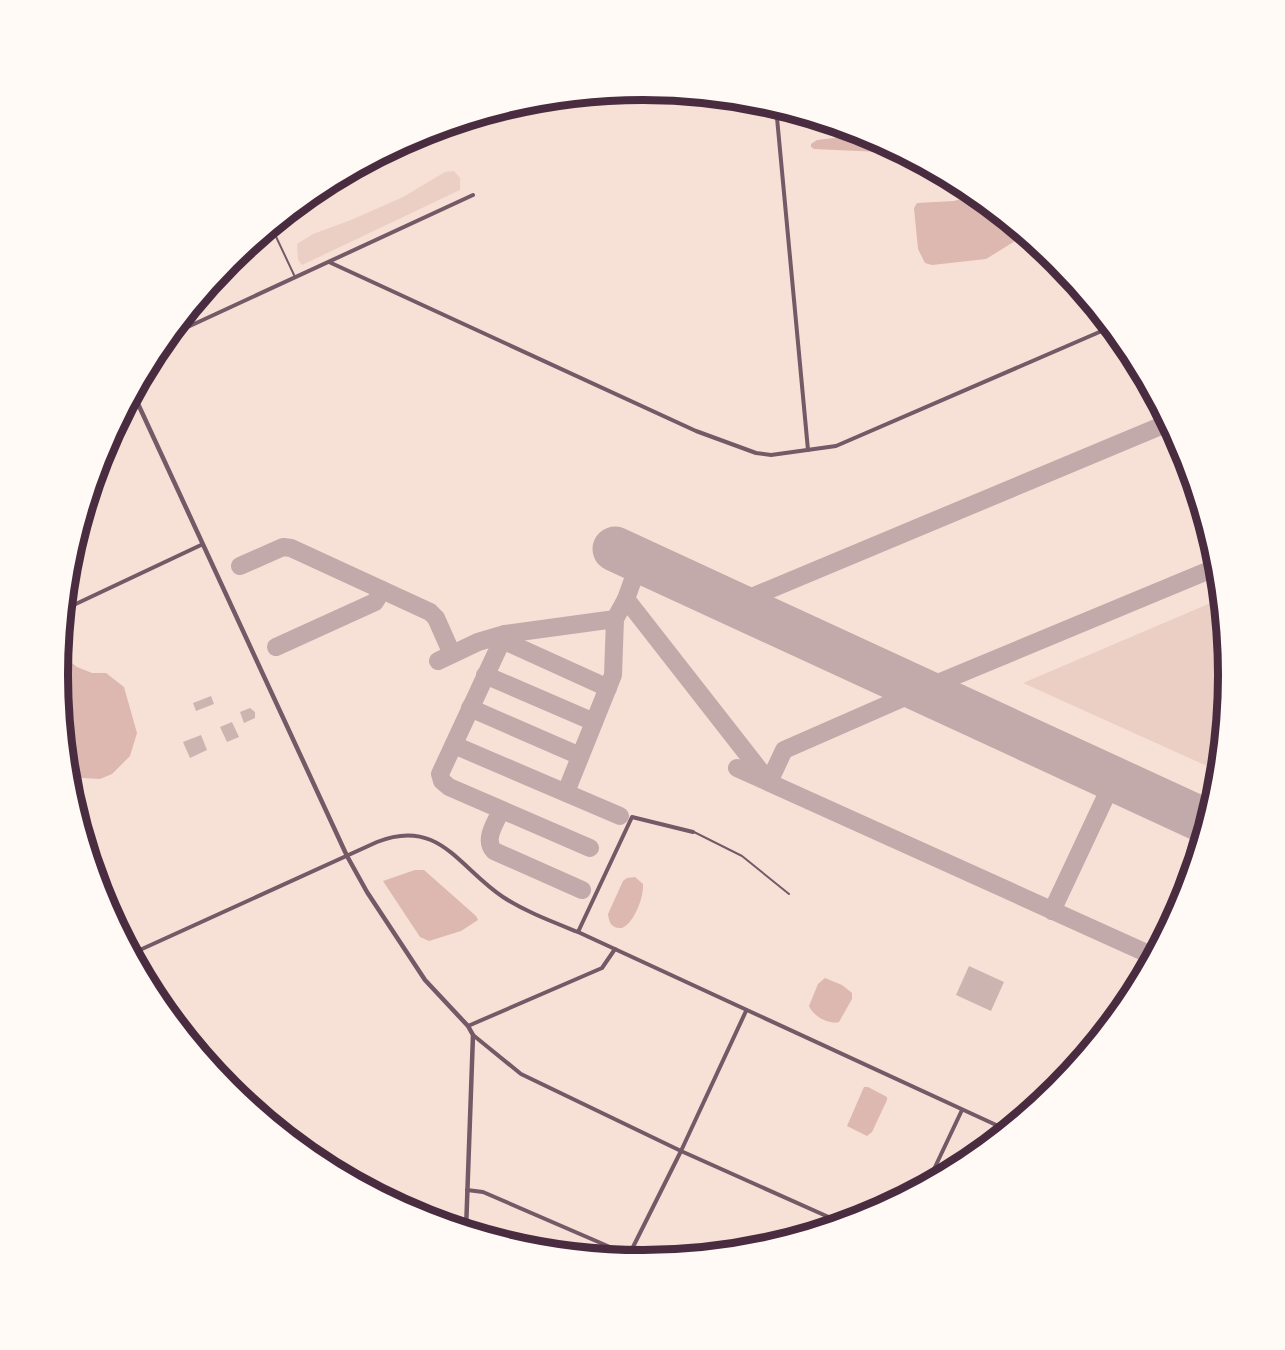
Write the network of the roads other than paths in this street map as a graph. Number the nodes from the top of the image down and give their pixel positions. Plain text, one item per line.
1 (777, 116) edge
2 (473, 195) dead end
3 (275, 233) edge
4 (329, 262) junction
5 (295, 277) junction
6 (183, 329) edge
7 (1103, 331) edge
8 (137, 402) edge
9 (808, 450) junction
10 (201, 545) junction
11 (72, 606) edge
12 (693, 832) joint
13 (347, 856) junction
14 (789, 894) dead end
15 (578, 932) junction
16 (615, 949) junction
17 (139, 950) edge
18 (746, 1011) junction
19 (468, 1026) junction
20 (473, 1035) junction
21 (962, 1110) junction
22 (999, 1126) edge
23 (681, 1151) junction
24 (933, 1171) edge
25 (468, 1190) junction
26 (830, 1218) edge
27 (466, 1222) edge
28 (616, 1249) edge
29 (632, 1250) edge

1 - 9 street
2 - 4 street
3 - 5 lane
4 - 5 street
4 - 9 street
5 - 6 street
7 - 9 street
8 - 10 street
10 - 11 street
10 - 13 street
12 - 14 lane
12 - 15 street
13 - 15 street
13 - 17 street
13 - 19 street
15 - 16 street
16 - 18 street
16 - 19 street
18 - 21 street
18 - 23 street
19 - 20 street
20 - 23 street
20 - 25 street
21 - 22 street
21 - 24 street
23 - 26 street
23 - 29 street
25 - 27 street
25 - 28 street

